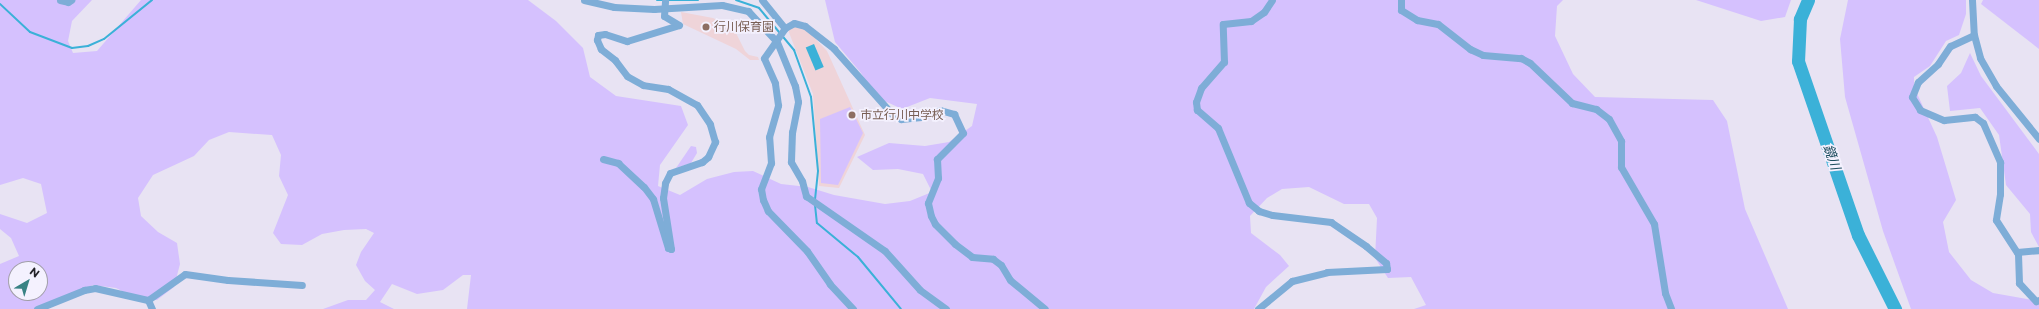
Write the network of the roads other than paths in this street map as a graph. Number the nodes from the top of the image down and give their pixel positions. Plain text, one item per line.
1 (60, 0) edge
2 (72, 0) edge
3 (584, 0) edge
4 (762, 0) edge
5 (1272, 0) edge
6 (1401, 0) edge
7 (1972, 0) edge
8 (665, 4) edge
9 (785, 28) junction
10 (1974, 34) junction
11 (777, 42) junction
12 (2039, 139) edge
13 (603, 159) dead end
14 (2039, 250) edge
15 (2017, 252) junction
16 (302, 285) dead end
17 (148, 300) junction
18 (2039, 300) edge
19 (37, 309) edge
20 (152, 309) edge
21 (853, 309) edge
22 (946, 309) edge
23 (1044, 309) edge
24 (1258, 309) edge
25 (1670, 309) edge

1 - 2 street
3 - 8 street
4 - 9 street
5 - 24 street
6 - 25 street
7 - 10 street
8 - 11 street
8 - 13 street
9 - 11 street
9 - 23 street
10 - 12 street
10 - 15 street
11 - 21 street
11 - 22 street
14 - 15 street
15 - 18 street
16 - 17 street
17 - 19 street
17 - 20 street

